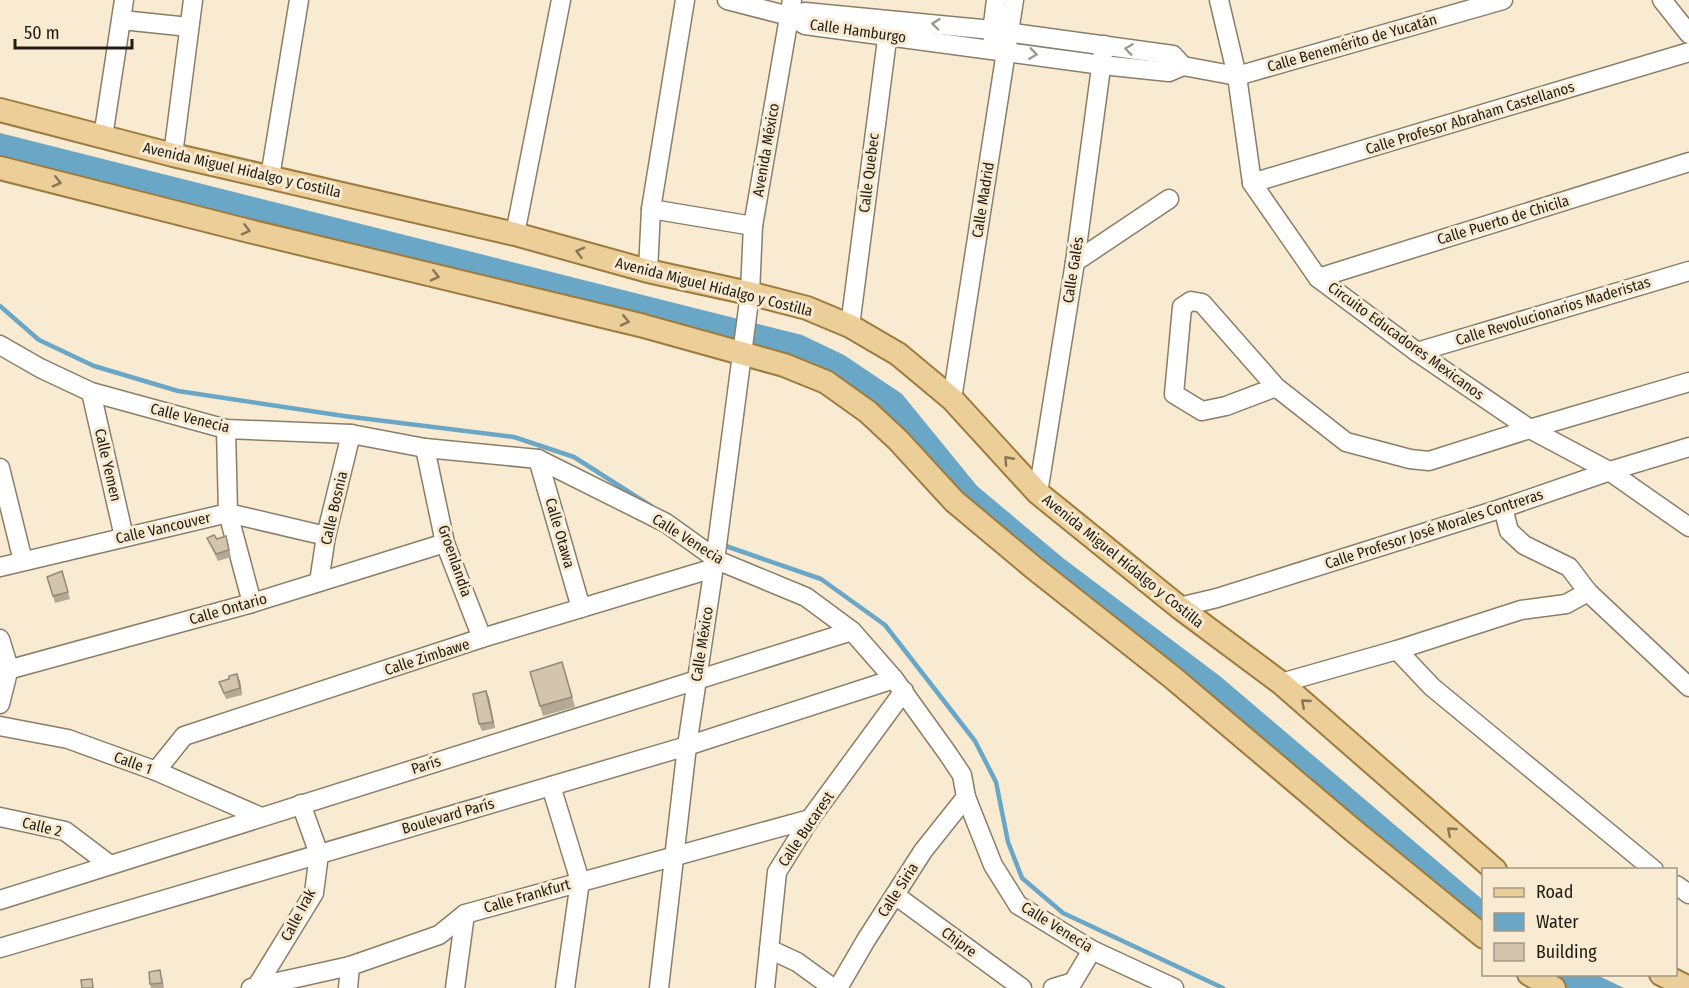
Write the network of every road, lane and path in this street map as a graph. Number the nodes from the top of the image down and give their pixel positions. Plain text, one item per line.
1 (124, 0) edge
2 (194, 0) edge
3 (299, 0) edge
4 (561, 0) edge
5 (685, 0) edge
6 (727, 0) edge
7 (996, 0) edge
8 (1014, 0) edge
9 (1219, 0) edge
10 (1503, 0) edge
11 (1662, 0) edge
12 (790, 8) edge
13 (122, 20) junction
14 (189, 27) junction
15 (888, 27) junction
16 (1001, 31) junction
17 (1689, 34) edge
18 (1104, 45) junction
19 (1001, 50) junction
20 (1689, 52) edge
21 (1102, 65) junction
22 (1183, 66) junction
23 (1237, 76) junction
24 (0, 110) edge
25 (103, 137) junction
26 (173, 155) junction
27 (1689, 162) edge
28 (0, 168) edge
29 (270, 177) junction
30 (1252, 183) junction
31 (1169, 199) dead end
32 (651, 209) junction
33 (753, 226) junction
34 (515, 234) junction
35 (1075, 262) junction
36 (648, 271) junction
37 (1689, 271) edge
38 (1318, 278) junction
39 (750, 297) junction
40 (850, 326) junction
41 (0, 345) edge
42 (743, 352) junction
43 (1417, 352) junction
44 (1689, 382) edge
45 (1276, 387) junction
46 (91, 392) junction
47 (952, 399) junction
48 (226, 429) junction
49 (1530, 429) junction
50 (351, 434) junction
51 (1689, 447) edge
52 (425, 448) junction
53 (538, 459) junction
54 (0, 468) edge
55 (1609, 471) junction
56 (1038, 493) junction
57 (1503, 508) junction
58 (228, 513) junction
59 (1689, 527) edge
60 (326, 536) junction
61 (124, 537) junction
62 (445, 543) junction
63 (715, 560) junction
64 (23, 561) junction
65 (0, 567) edge
66 (319, 582) junction
67 (1588, 592) junction
68 (252, 603) junction
69 (1179, 607) junction
70 (581, 608) junction
71 (852, 631) junction
72 (482, 638) junction
73 (0, 639) edge
74 (1397, 650) junction
75 (5, 670) edge
76 (696, 679) junction
77 (1281, 682) junction
78 (899, 685) junction
79 (1689, 687) edge
80 (0, 704) edge
81 (0, 726) edge
82 (687, 746) junction
83 (156, 771) junction
84 (551, 786) junction
85 (966, 797) junction
86 (301, 804) junction
87 (0, 817) edge
88 (261, 817) junction
89 (810, 819) junction
90 (319, 854) junction
91 (674, 856) junction
92 (110, 865) junction
93 (1493, 868) edge
94 (1652, 868) edge
95 (580, 881) junction
96 (895, 895) junction
97 (0, 900) edge
98 (465, 914) junction
99 (1482, 935) edge
100 (0, 948) edge
101 (769, 949) junction
102 (1092, 950) junction
103 (350, 966) junction
104 (1531, 976) edge
105 (1663, 976) edge
106 (254, 987) edge
107 (348, 988) edge
108 (455, 988) edge
109 (565, 988) edge
110 (660, 988) edge
111 (765, 988) edge
112 (833, 988) edge
113 (838, 988) edge
114 (1022, 988) edge
115 (1053, 988) edge
116 (1174, 988) edge
117 (1554, 988) edge
118 (1689, 988) edge

1 - 13 street
2 - 14 street
3 - 29 street
4 - 34 street
5 - 32 street
6 - 12 street, Calle Hamburgo
7 - 16 street, Calle Madrid
8 - 16 street, Calle Madrid
9 - 23 street, Circuito Educadores Mexicanos
10 - 23 street, Calle Benemérito de Yucatán
11 - 17 street
12 - 15 street, Calle Hamburgo
12 - 33 street, Avenida México
13 - 14 street
13 - 25 street
14 - 26 street
16 -> 15 street, Calle Hamburgo
15 - 19 street, Calle Hamburgo
15 - 40 street, Calle Quebec
16 - 18 street, Calle Hamburgo
16 - 19 street, Calle Madrid
18 - 21 street, Calle Galés
22 -> 18 street, Calle Hamburgo
19 -> 21 street, Calle Hamburgo
19 - 47 street, Calle Madrid
20 - 30 street, Calle Profesor Abraham Castellanos
21 - 22 street, Calle Hamburgo
21 - 35 street, Calle Galés
22 - 23 street, Calle Hamburgo
23 - 30 street, Circuito Educadores Mexicanos
24 - 25 main road, Avenida Miguel Hidalgo y Costilla
25 - 26 main road, Avenida Miguel Hidalgo y Costilla
26 - 29 main road, Avenida Miguel Hidalgo y Costilla
27 - 38 street, Calle Puerto de Chicila
28 -> 42 main road
29 - 34 main road, Avenida Miguel Hidalgo y Costilla
30 - 38 street, Circuito Educadores Mexicanos
31 - 35 street
32 - 33 street
32 - 36 street
33 - 39 street, Avenida México
36 -> 34 main road, Avenida Miguel Hidalgo y Costilla
35 - 56 street, Calle Galés
36 - 39 main road, Avenida Miguel Hidalgo y Costilla
37 - 43 street, Calle Revolucionarios Maderistas
38 - 43 street, Circuito Educadores Mexicanos
39 - 40 main road, Avenida Miguel Hidalgo y Costilla
39 - 42 street, Calle México
40 - 47 main road, Avenida Miguel Hidalgo y Costilla
41 - 46 street, Calle Venecia
42 - 63 street, Calle México
42 - 99 main road
43 - 49 street, Circuito Educadores Mexicanos
44 - 49 street
45 - 45 street
45 - 49 street
46 - 48 street, Calle Venecia
46 - 61 street, Calle Yemen
56 -> 47 main road, Avenida Miguel Hidalgo y Costilla
48 - 50 street, Calle Venecia
48 - 58 street
49 - 55 street, Circuito Educadores Mexicanos
50 - 52 street, Calle Venecia
50 - 60 street, Calle Bosnia
51 - 55 street, Calle Profesor José Morales Contreras
52 - 53 street, Calle Venecia
52 - 62 street, Groenlandia
53 - 63 street, Calle Venecia
53 - 70 street, Calle Otawa
54 - 64 street
55 - 57 street, Calle Profesor José Morales Contreras
55 - 59 street, Circuito Educadores Mexicanos
56 - 69 main road, Avenida Miguel Hidalgo y Costilla
57 - 67 street
57 - 69 street, Calle Profesor José Morales Contreras
58 - 60 street, Calle Vancouver
58 - 61 street, Calle Vancouver
58 - 68 street
60 - 66 street, Calle Bosnia
61 - 64 street, Calle Vancouver
62 - 66 street, Calle Ontario
62 - 72 street, Groenlandia
63 - 70 street, Calle Zimbawe
63 - 71 street, Calle Venecia
63 - 76 street, Calle México
64 - 65 street, Calle Vancouver
66 - 68 street, Calle Ontario
67 - 74 street
67 - 79 street
68 - 75 street, Calle Ontario
69 - 77 main road, Avenida Miguel Hidalgo y Costilla
70 - 72 street, Calle Zimbawe
71 - 76 street, París
71 - 78 street, Calle Venecia
72 - 83 street, Calle Zimbawe
73 - 75 street
74 - 77 street
74 - 94 street
75 - 80 street
76 - 82 street, Calle México
76 - 86 street, París
93 -> 77 main road, Avenida Miguel Hidalgo y Costilla
78 - 82 street, Boulevard París
78 - 85 street, Calle Venecia
78 - 89 street, Calle Bucarest
81 - 83 street, Calle 1
82 - 84 street, Boulevard París
82 - 91 street, Calle México
83 - 88 street, Calle 1
84 - 90 street, Boulevard París
84 - 95 street
85 - 96 street, Calle Siria
85 - 102 street, Calle Venecia
86 - 88 street, París
86 - 90 street, Calle Irak
87 - 92 street, Calle 2
88 - 92 street, París
89 - 91 street, Calle Frankfurt
89 - 101 street, Calle Bucarest
90 - 100 street, Boulevard París
90 - 106 street, Calle Irak
91 - 95 street, Calle Frankfurt
91 - 110 street, Calle México
92 - 97 street, París
95 - 98 street, Calle Frankfurt
95 - 109 street
96 - 113 street, Calle Siria
96 - 114 street, Chipre
98 - 103 street, Calle Frankfurt
98 - 108 street
101 - 111 street, Calle Bucarest
101 - 112 street
102 - 115 street
102 - 116 street, Calle Venecia
103 - 106 street, Calle Frankfurt
103 - 107 street
104 - 117 main road
105 - 118 main road

